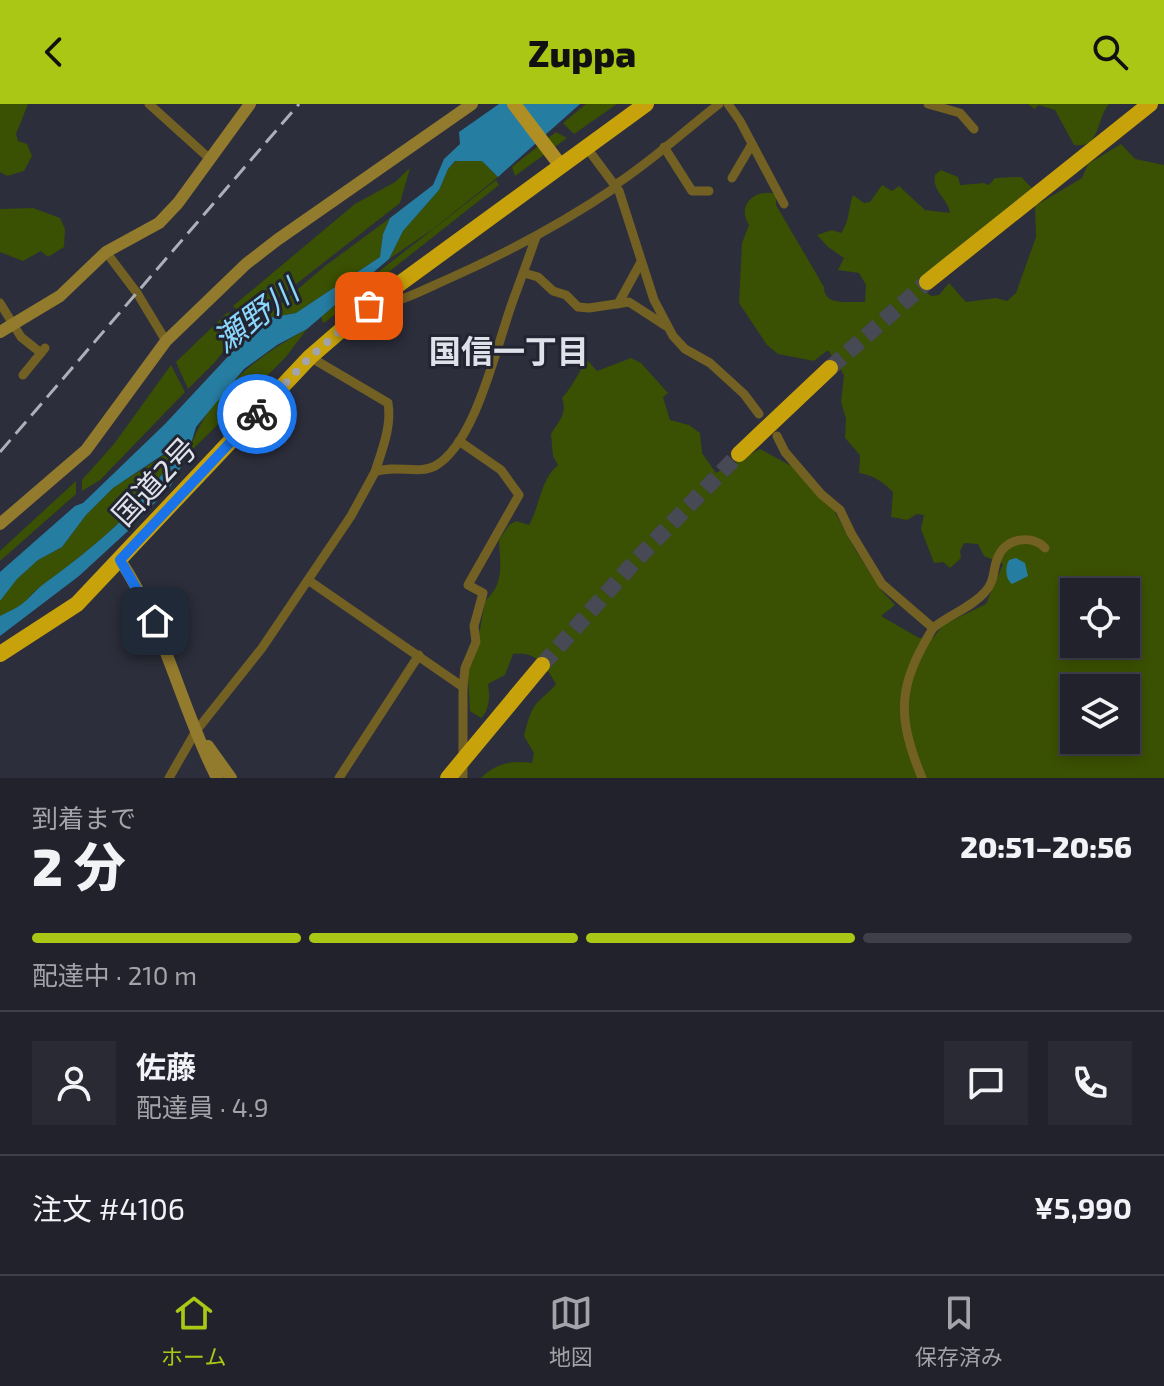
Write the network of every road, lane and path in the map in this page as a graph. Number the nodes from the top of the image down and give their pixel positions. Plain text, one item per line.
1 (149, 104) edge
2 (250, 104) edge
3 (472, 104) edge
4 (514, 104) edge
5 (646, 104) edge
6 (719, 104) edge
7 (728, 104) edge
8 (928, 104) edge
9 (1150, 104) edge
10 (974, 129) dead end
11 (752, 144) junction
12 (664, 147) junction
13 (587, 148) junction
14 (210, 159) junction
15 (556, 160) junction
16 (732, 178) dead end
17 (615, 186) junction
18 (709, 191) dead end
19 (784, 204) dead end
20 (536, 237) junction
21 (106, 252) junction
22 (641, 262) junction
23 (524, 273) junction
24 (927, 282) tunnel mouth
25 (0, 303) edge
26 (618, 304) junction
27 (369, 306) junction
28 (14, 324) junction
29 (668, 327) junction
30 (0, 332) edge
31 (166, 341) junction
32 (310, 357) junction
33 (830, 368) tunnel mouth
34 (23, 375) dead end
35 (759, 414) dead end
36 (777, 436) dead end
37 (459, 441) junction
38 (739, 454) tunnel mouth
39 (375, 472) junction
40 (0, 524) edge
41 (1045, 548) dead end
42 (120, 560) junction
43 (308, 580) junction
44 (933, 628) junction
45 (2, 648) edge
46 (419, 655) junction
47 (542, 665) tunnel mouth
48 (463, 687) junction
49 (196, 731) junction
50 (169, 778) edge
51 (217, 778) edge
52 (231, 778) edge
53 (339, 778) edge
54 (448, 778) edge
55 (463, 778) edge
56 (922, 778) edge

1 - 14 street
2 - 14 main road
3 - 31 main road
4 - 15 main road
5 - 13 highway, 国道2号
6 - 12 street
7 - 11 street
8 - 10 street
9 - 24 highway
11 - 16 street
11 - 19 street
12 - 17 street
12 - 18 street
13 - 15 highway, 国道2号
13 - 17 street
14 - 21 main road
15 - 27 highway, 国道2号
17 - 20 street
17 - 22 street
20 - 23 street
20 - 27 street
21 - 28 main road
21 - 31 street
22 - 26 street
22 - 29 street
23 - 26 street
23 - 37 street
25 - 28 street
26 - 29 street
27 - 32 highway, 国道2号
28 - 30 main road
28 - 34 street
29 - 35 street
31 - 40 main road
32 - 39 street
32 - 42 highway, 国道2号
33 - 38 highway
36 - 44 street
37 - 39 street
37 - 48 street
39 - 43 street
41 - 44 street
42 - 45 highway, 国道2号
42 - 49 main road
43 - 46 street
43 - 49 street
44 - 56 street
46 - 48 street
46 - 53 street
47 - 54 highway
48 - 55 street
49 - 50 street
49 - 51 main road
49 - 52 main road

